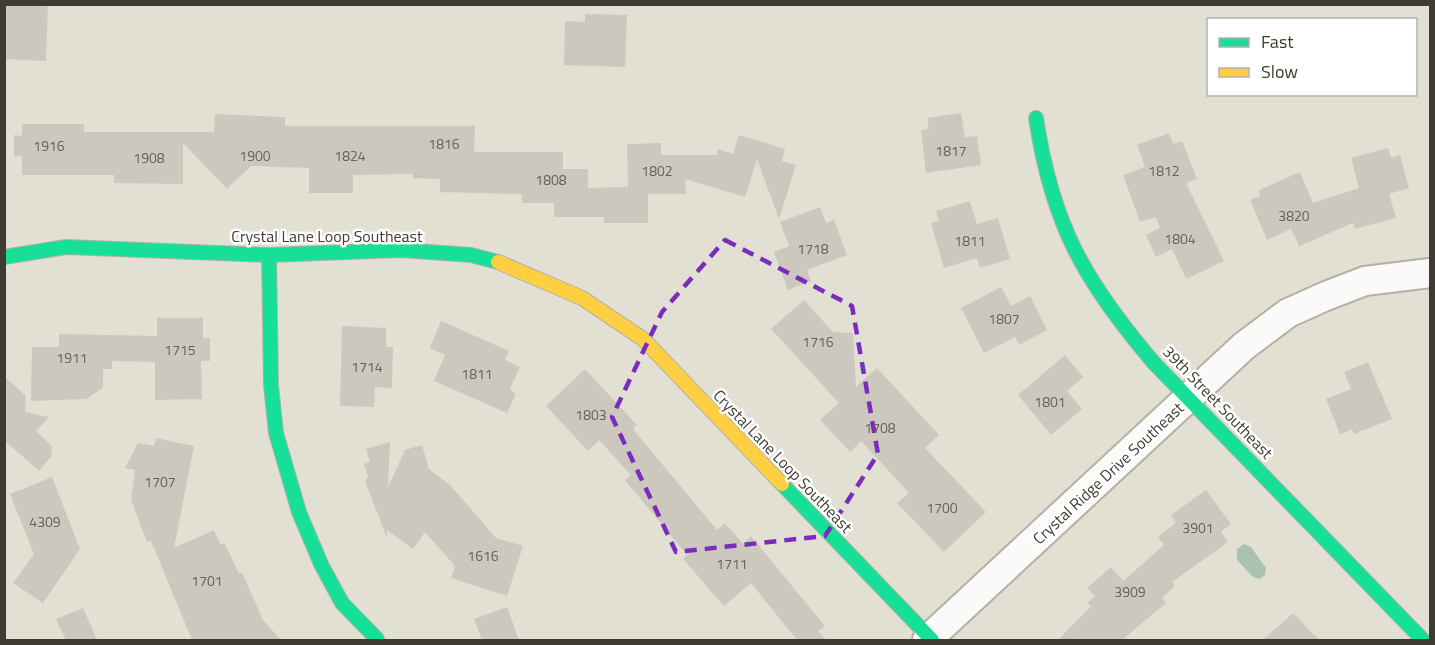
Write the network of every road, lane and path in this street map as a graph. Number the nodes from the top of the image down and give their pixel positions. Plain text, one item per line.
1 (1036, 118) dead end
2 (269, 255) junction
3 (4, 257) edge
4 (1431, 273) edge
5 (1188, 399) junction
6 (377, 639) dead end
7 (930, 640) edge
8 (1423, 640) edge

1 - 5 street, 39th Street Southeast
2 - 3 street, Crystal Lane Loop Southeast
2 - 6 street
2 - 7 street, Crystal Lane Loop Southeast
4 - 5 street, Crystal Ridge Drive Southeast
5 - 7 street, Crystal Ridge Drive Southeast
5 - 8 street, 39th Street Southeast

